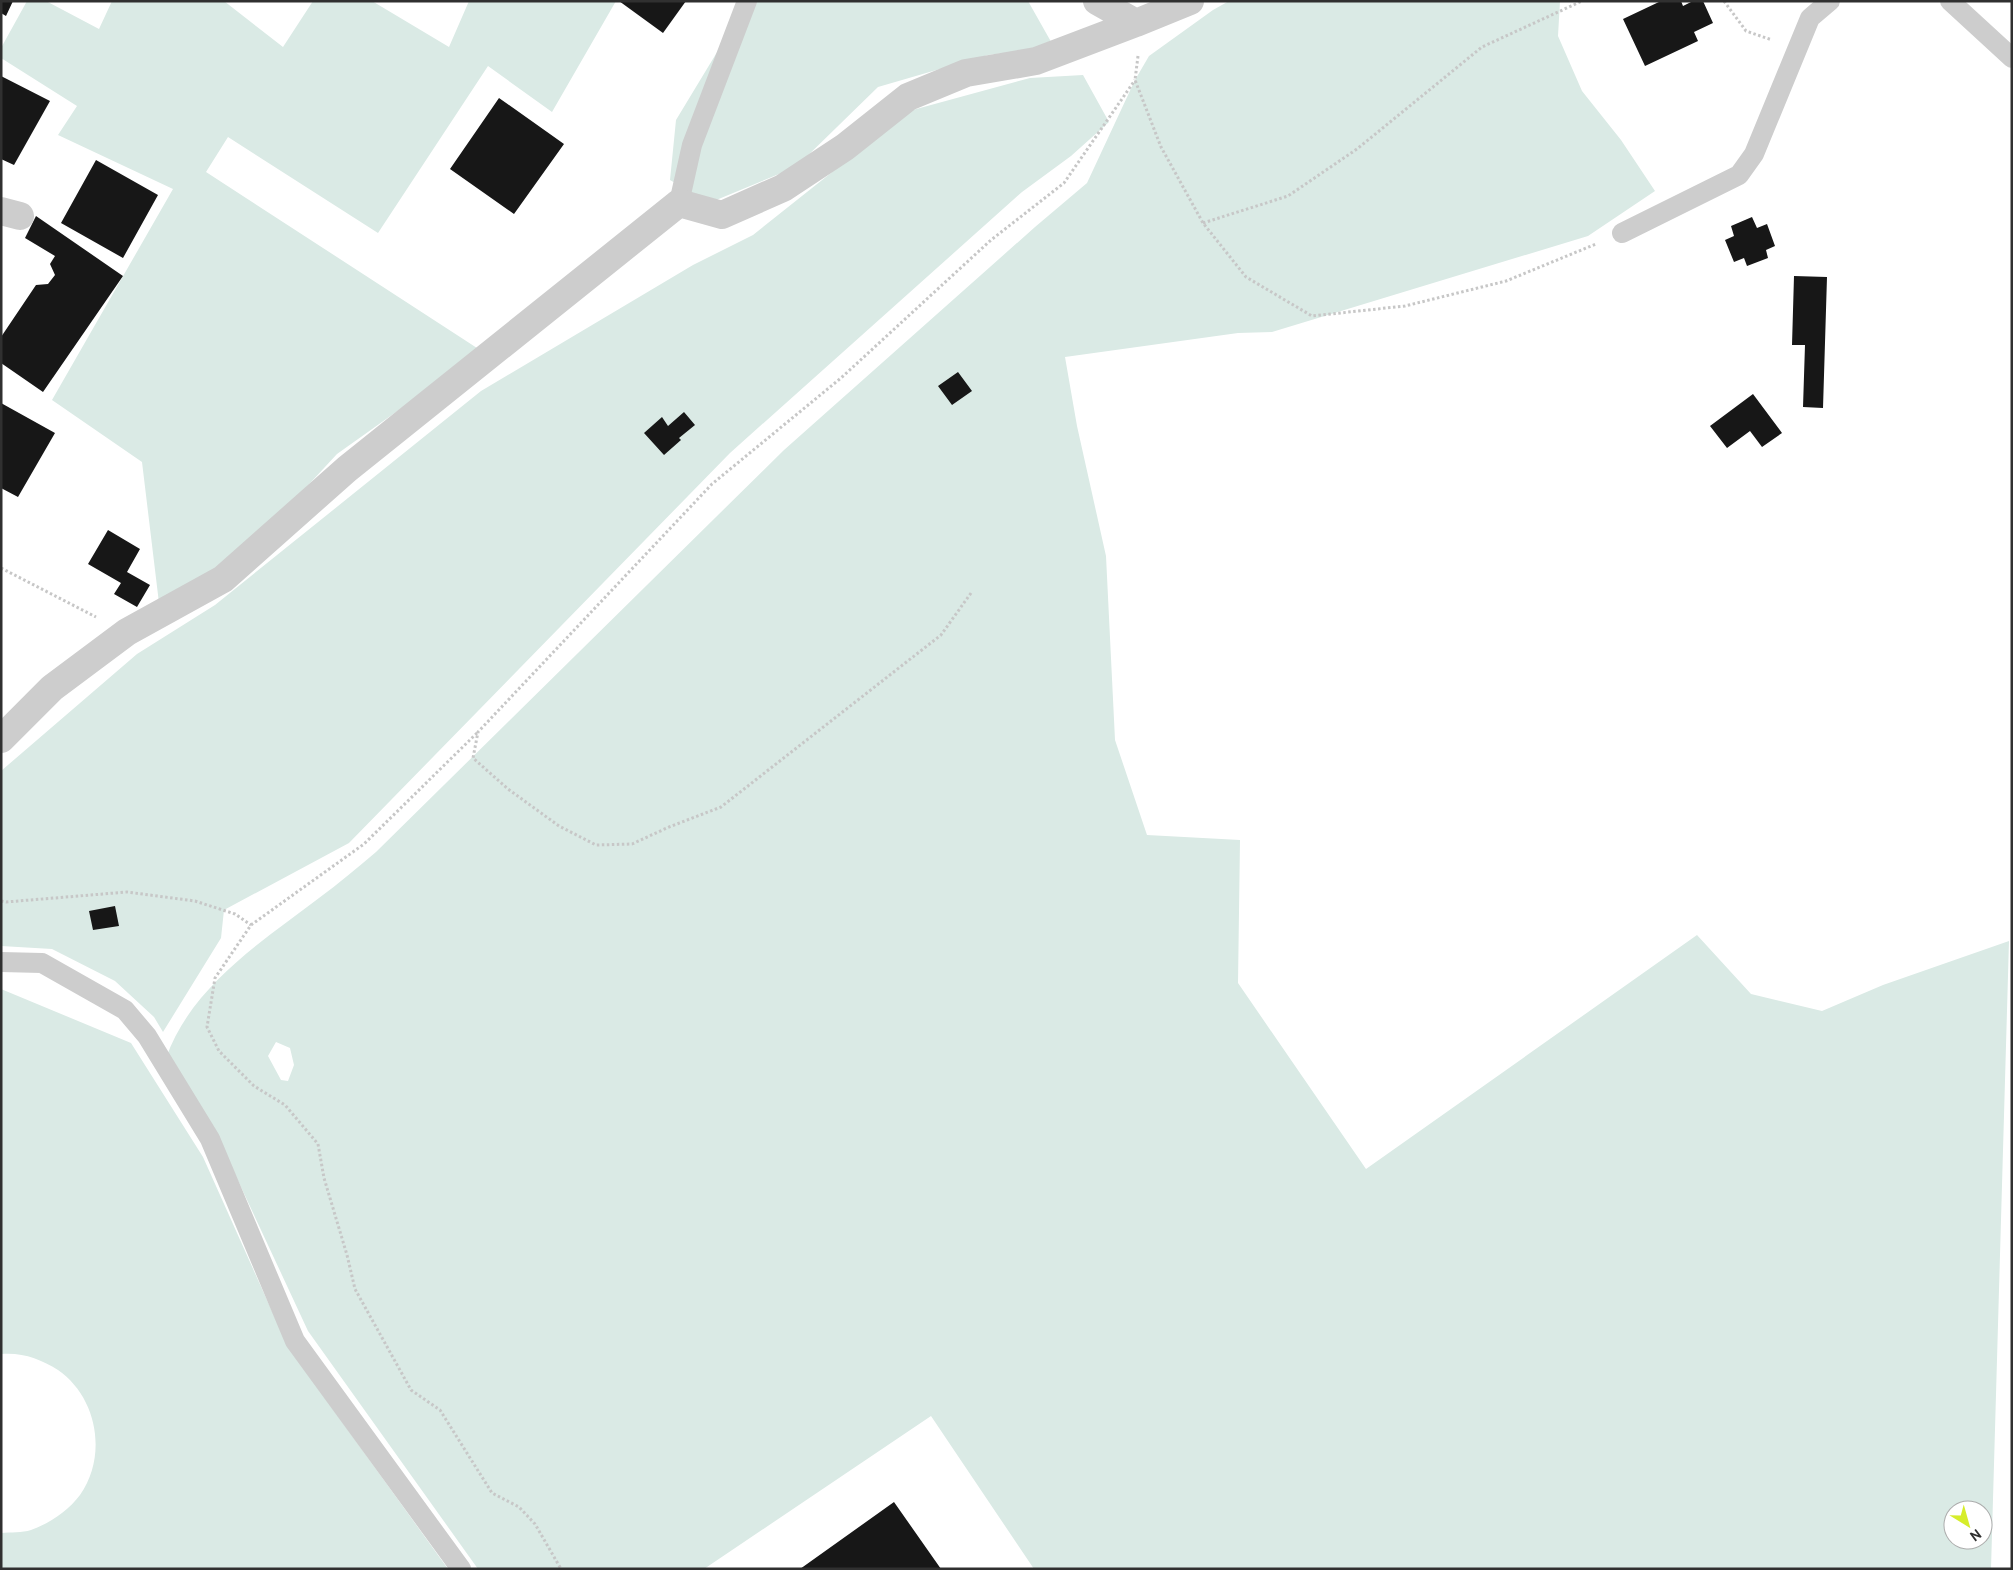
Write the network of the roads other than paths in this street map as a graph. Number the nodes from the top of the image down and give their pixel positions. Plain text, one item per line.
1 (747, 1) edge
2 (1097, 1) edge
3 (1190, 1) edge
4 (1830, 1) edge
5 (1950, 1) edge
6 (1136, 23) junction
7 (2012, 58) edge
8 (679, 203) junction
9 (1622, 233) road end
10 (1, 739) edge
11 (1, 962) edge
12 (461, 1569) edge

1 - 8 lane
2 - 6 street
3 - 6 street
4 - 9 lane
5 - 7 lane
6 - 8 street
8 - 10 street
11 - 12 lane

